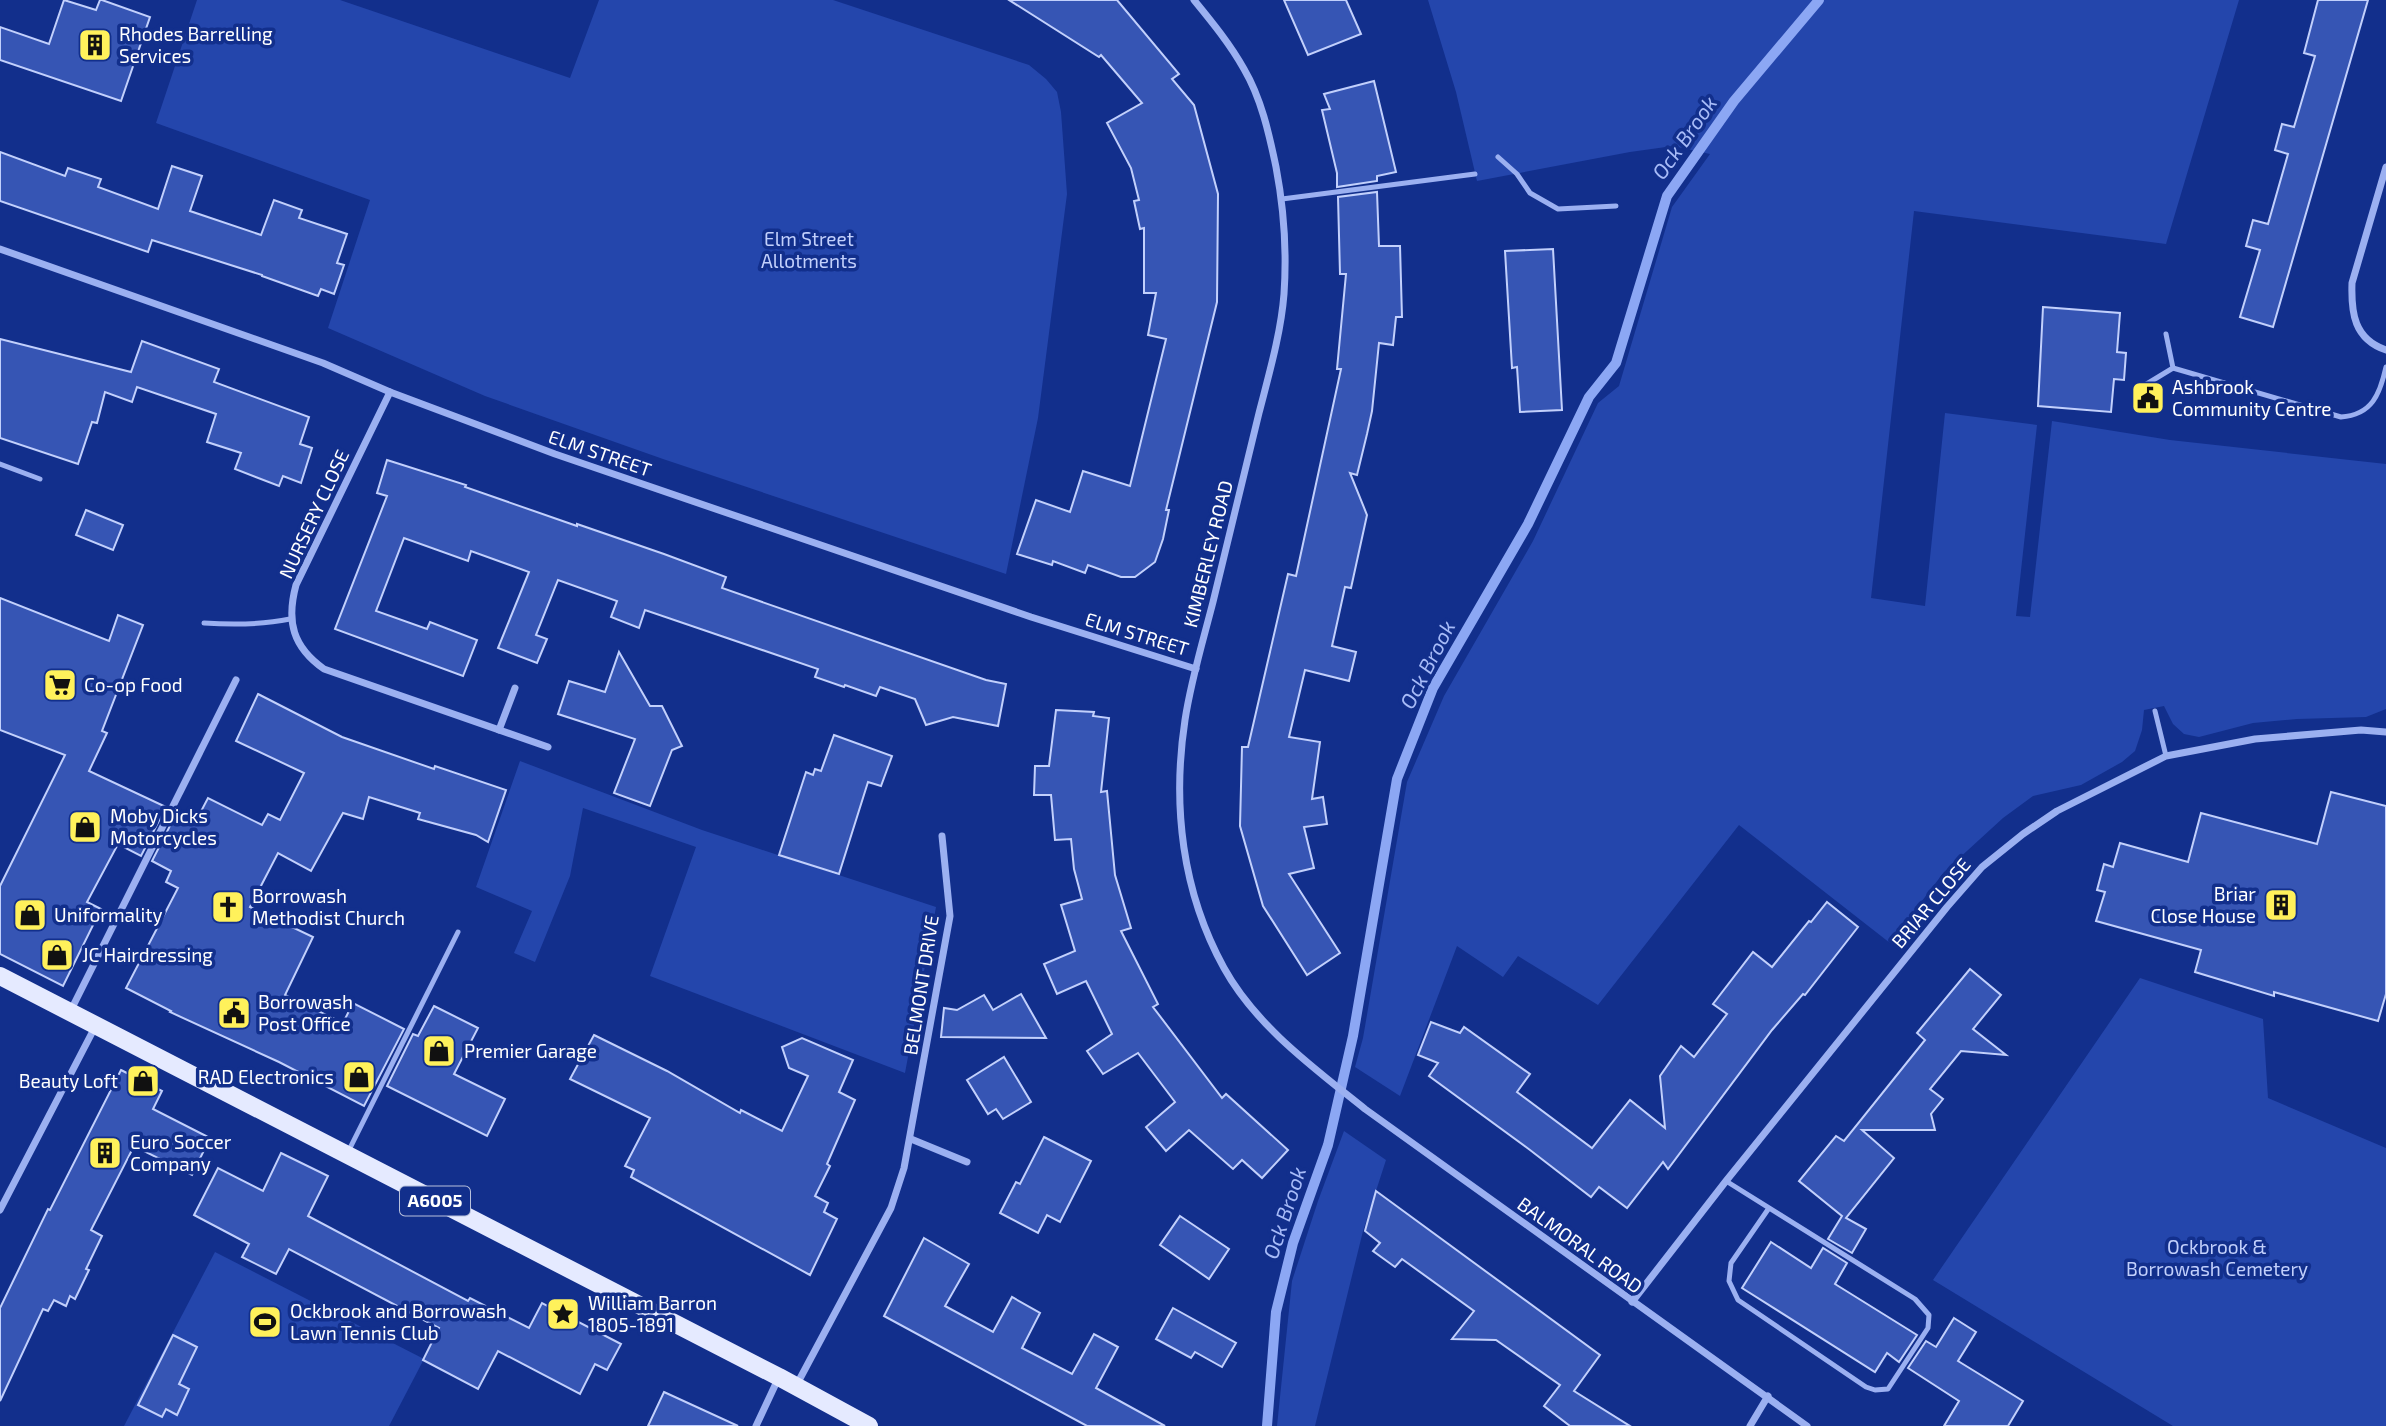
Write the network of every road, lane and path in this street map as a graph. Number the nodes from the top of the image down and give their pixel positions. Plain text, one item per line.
1 (1194, 0) edge
2 (1498, 158) dead end
3 (2386, 167) edge
4 (1475, 174) dead end
5 (1282, 199) junction
6 (1616, 206) dead end
7 (0, 249) edge
8 (2166, 334) dead end
9 (2386, 350) edge
10 (2386, 367) edge
11 (2173, 368) junction
12 (2140, 387) dead end
13 (390, 392) junction
14 (0, 464) edge
15 (40, 479) dead end
16 (290, 619) junction
17 (204, 623) dead end
18 (1196, 669) junction
19 (236, 680) dead end
20 (514, 688) dead end
21 (2155, 711) dead end
22 (499, 730) junction
23 (2386, 732) edge
24 (548, 747) dead end
25 (2166, 756) junction
26 (942, 836) dead end
27 (458, 932) dead end
28 (0, 976) edge
29 (70, 1013) junction
30 (96, 1026) junction
31 (1337, 1086) joint
32 (911, 1139) junction
33 (346, 1155) junction
34 (967, 1162) dead end
35 (1726, 1181) junction
36 (1769, 1208) junction
37 (0, 1210) edge
38 (1632, 1302) junction
39 (779, 1377) junction
40 (795, 1387) junction
41 (1768, 1396) junction
42 (756, 1426) edge
43 (869, 1426) edge
44 (1750, 1426) edge
45 (1807, 1426) edge

1 - 5 street, KIMBERLEY ROAD
2 - 6 lane
3 - 9 street
4 - 5 lane
5 - 18 street, KIMBERLEY ROAD
7 - 13 street, ELM STREET
8 - 11 lane
10 - 11 lane
11 - 12 lane
13 - 16 street, NURSERY CLOSE
13 - 18 street, ELM STREET
14 - 15 lane
16 - 17 lane
16 - 22 street
18 - 31 street, KIMBERLEY ROAD
19 - 29 street
20 - 22 street
21 - 25 lane
22 - 24 street
23 - 25 street, BRIAR CLOSE
25 - 35 street, BRIAR CLOSE
26 - 32 street, BELMONT DRIVE
27 - 33 lane
28 - 29 main road, A6005
29 - 30 main road, A6005
30 - 33 main road, A6005
30 - 37 street
31 - 38 street, BALMORAL ROAD
32 - 34 street
32 - 40 street, BELMONT DRIVE
33 - 39 main road, A6005
35 - 36 lane
35 - 38 street, BRIAR CLOSE
36 - 36 lane
38 - 41 street, BALMORAL ROAD
39 - 40 main road, A6005
39 - 42 street
40 - 43 main road, A6005
41 - 44 street
41 - 45 street, BALMORAL ROAD

